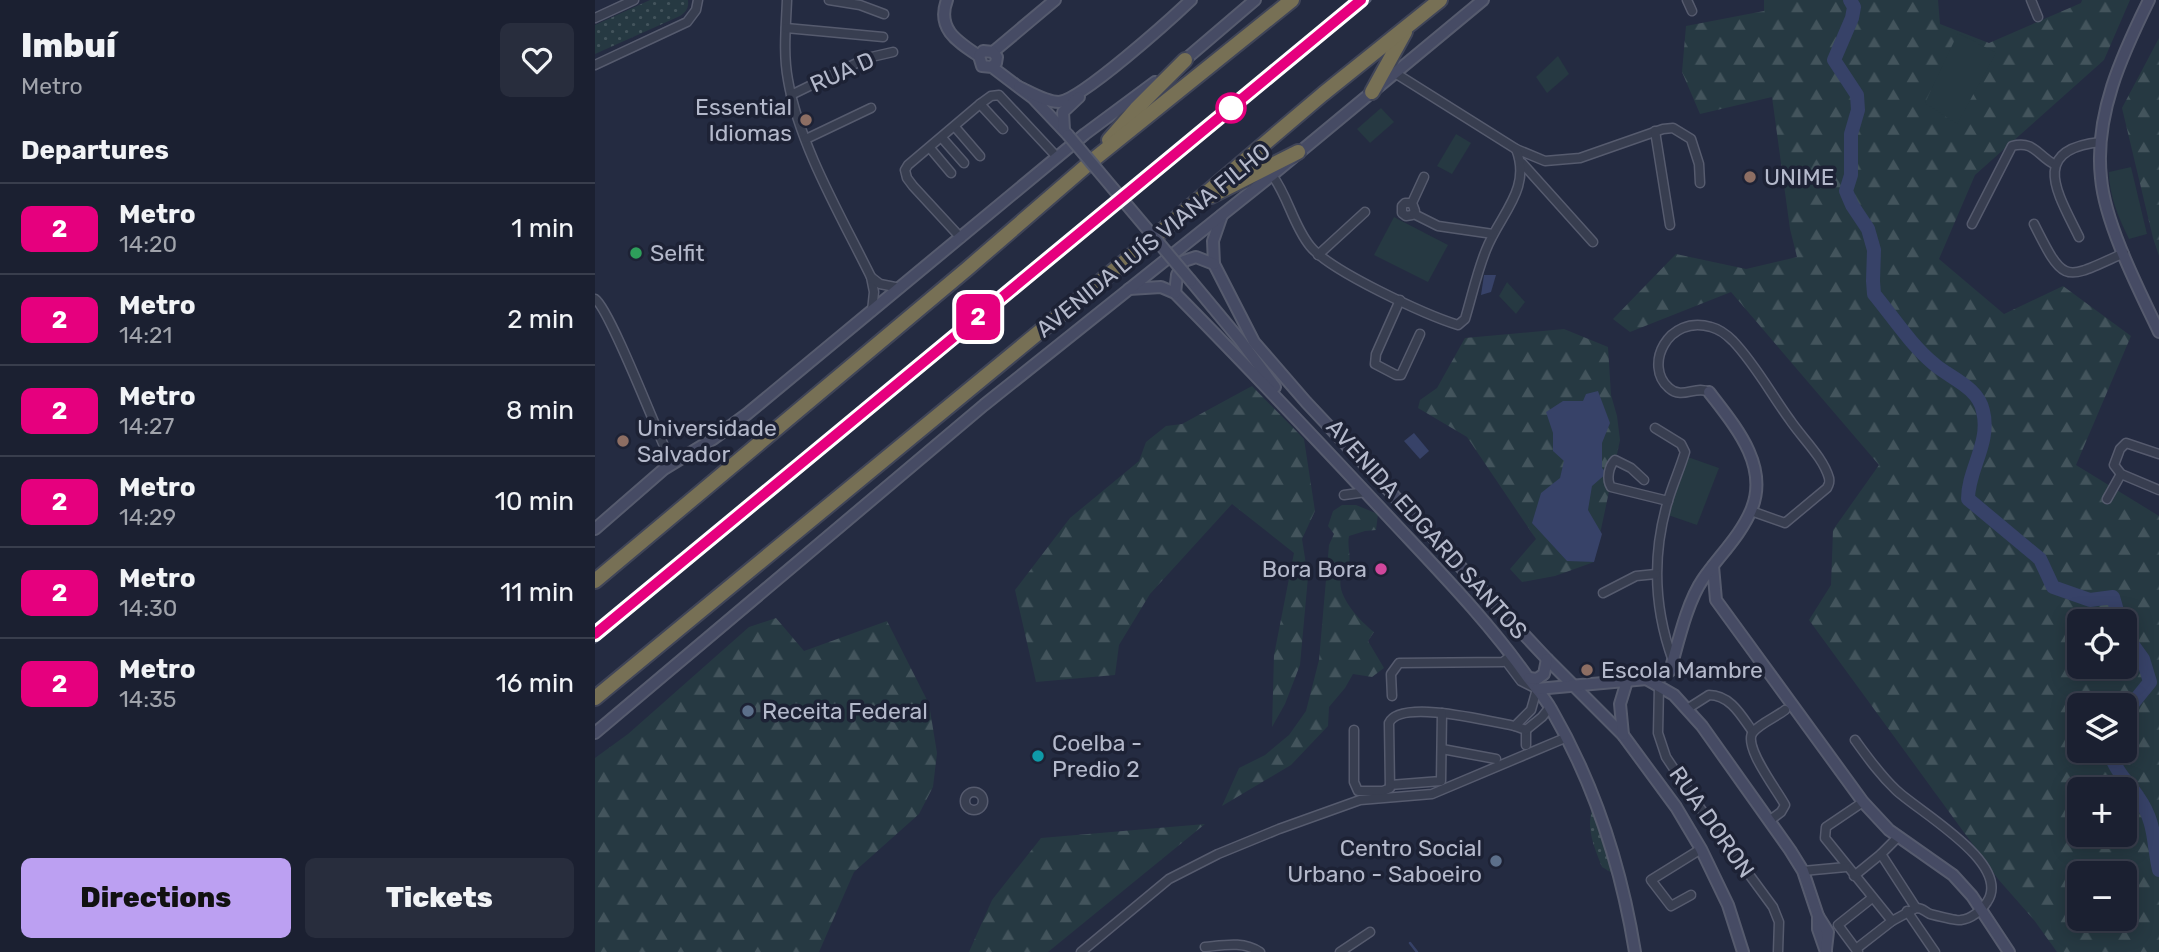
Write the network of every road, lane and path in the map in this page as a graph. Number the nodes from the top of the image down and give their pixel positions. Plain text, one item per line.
1 (634, 0) edge
2 (698, 0) edge
3 (787, 0) edge
4 (829, 0) edge
5 (947, 0) edge
6 (1055, 0) edge
7 (1191, 0) edge
8 (1255, 0) edge
9 (1292, 0) edge
10 (1440, 0) edge
11 (1483, 0) edge
12 (1687, 0) edge
13 (2031, 0) edge
14 (2149, 0) edge
15 (1692, 11) dead end
16 (884, 14) dead end
17 (2038, 17) dead end
18 (595, 18) edge
19 (1409, 24) junction
20 (786, 28) junction
21 (883, 37) dead end
22 (893, 52) dead end
23 (986, 56) junction
24 (1185, 60) junction
25 (595, 65) edge
26 (1395, 73) junction
27 (1105, 74) junction
28 (1019, 87) junction
29 (1372, 92) junction
30 (791, 96) junction
31 (981, 104) junction
32 (871, 108) dead end
33 (955, 127) junction
34 (1003, 129) dead end
35 (1655, 131) junction
36 (1066, 132) junction
37 (942, 138) junction
38 (806, 139) junction
39 (2101, 142) junction
40 (930, 148) junction
41 (1516, 149) junction
42 (1298, 152) junction
43 (980, 156) dead end
44 (1058, 158) junction
45 (1093, 160) junction
46 (964, 163) dead end
47 (1521, 163) junction
48 (2054, 164) junction
49 (951, 173) dead end
50 (1272, 175) junction
51 (1425, 177) dead end
52 (1699, 183) dead end
53 (1194, 204) junction
54 (1224, 212) junction
55 (1365, 212) dead end
56 (1972, 224) dead end
57 (2034, 224) dead end
58 (1670, 225) dead end
59 (1493, 234) junction
60 (961, 237) junction
61 (2079, 237) dead end
62 (1593, 242) dead end
63 (2124, 253) junction
64 (1318, 255) junction
65 (1214, 264) junction
66 (871, 277) junction
67 (900, 288) junction
68 (1129, 289) junction
69 (1175, 293) junction
70 (595, 299) edge
71 (1400, 300) junction
72 (871, 311) junction
73 (2159, 332) edge
74 (1420, 334) dead end
75 (1709, 392) joint
76 (1300, 420) junction
77 (1655, 428) dead end
78 (665, 448) junction
79 (2159, 454) edge
80 (685, 456) junction
81 (664, 469) junction
82 (2120, 474) junction
83 (1644, 480) dead end
84 (2159, 490) edge
85 (1366, 492) junction
86 (1344, 495) dead end
87 (2107, 499) dead end
88 (1668, 501) junction
89 (1751, 511) junction
90 (595, 529) edge
91 (1713, 566) junction
92 (1656, 573) junction
93 (595, 581) edge
94 (1603, 593) dead end
95 (1716, 600) junction
96 (1690, 610) junction
97 (1509, 658) junction
98 (1547, 659) junction
99 (1672, 666) junction
100 (1564, 673) junction
101 (1529, 678) junction
102 (1646, 679) junction
103 (1618, 681) junction
104 (1577, 687) junction
105 (1659, 687) junction
106 (1537, 689) junction
107 (1674, 695) junction
108 (1392, 696) dead end
109 (595, 698) edge
110 (1550, 707) junction
111 (1686, 709) junction
112 (1785, 710) dead end
113 (1442, 713) junction
114 (1606, 717) junction
115 (1515, 726) junction
116 (1355, 730) dead end
117 (1526, 730) junction
118 (1753, 732) junction
119 (595, 733) edge
120 (1623, 735) junction
121 (1565, 738) junction
122 (1855, 740) dead end
123 (1526, 745) dead end
124 (1442, 749) junction
125 (1496, 759) dead end
126 (1390, 785) junction
127 (1863, 802) junction
128 (1769, 821) junction
129 (1898, 837) junction
130 (1699, 850) junction
131 (1881, 854) junction
132 (1846, 867) junction
133 (1803, 871) junction
134 (1854, 876) junction
135 (1691, 895) dead end
136 (1872, 898) junction
137 (1912, 910) junction
138 (1981, 910) junction
139 (1818, 916) junction
140 (1892, 922) junction
141 (1838, 925) junction
142 (1370, 932) dead end
143 (1828, 932) junction
144 (1205, 947) dead end
145 (1826, 951) edge
146 (1857, 951) edge
147 (1081, 952) edge
148 (1261, 952) edge
149 (1340, 952) edge
150 (1635, 952) edge
151 (1743, 952) edge
152 (1778, 952) edge
153 (1935, 952) edge
154 (2009, 952) edge

1 - 18 street
2 - 25 street
3 - 20 street
4 - 16 street
5 - 23 main road
6 - 23 main road
7 - 27 main road
8 - 24 main road
9 - 45 highway
10 - 19 highway, AVENIDA LUÍS VIANA FILHO
11 - 26 main road, AVENIDA LUÍS VIANA FILHO
12 - 15 street
13 - 17 street
14 - 39 main road
19 - 29 highway
19 - 53 highway, AVENIDA LUÍS VIANA FILHO
20 - 21 street
20 - 30 street
22 - 30 street, RUA D
23 - 28 main road
24 - 44 main road
24 - 45 highway
26 - 29 main road, AVENIDA LUÍS VIANA FILHO
26 - 41 street
27 - 28 main road
27 - 36 main road
28 - 36 main road
29 - 42 main road, AVENIDA LUÍS VIANA FILHO
30 - 38 street
31 - 33 street
31 - 34 street
31 - 44 street
32 - 38 street
33 - 37 street
33 - 43 street
35 - 41 street
35 - 52 street
35 - 58 street
36 - 76 main road, bridge
37 - 40 street
37 - 46 street
38 - 66 street
39 - 48 street
39 - 63 main road
40 - 49 street
40 - 60 street
41 - 47 street
42 - 50 main road, AVENIDA LUÍS VIANA FILHO
42 - 53 highway
44 - 60 main road
45 - 93 highway
47 - 59 street
47 - 62 street
48 - 56 street
48 - 61 street
50 - 54 main road, AVENIDA LUÍS VIANA FILHO
50 - 64 street
51 - 59 street
53 - 109 highway, AVENIDA LUÍS VIANA FILHO
54 - 65 main road
54 - 68 main road, AVENIDA LUÍS VIANA FILHO
55 - 64 street
57 - 63 street
59 - 71 street
60 - 67 main road
63 - 73 main road
64 - 71 street
65 - 69 main road
65 - 98 main road, AVENIDA EDGARD SANTOS
66 - 67 street
66 - 72 street
67 - 72 main road
68 - 69 main road
68 - 119 main road, AVENIDA LUÍS VIANA FILHO
69 - 76 main road, AVENIDA EDGARD SANTOS
70 - 78 street
71 - 74 street
72 - 80 main road
75 - 89 main road
75 - 89 street
76 - 85 main road, AVENIDA EDGARD SANTOS
77 - 88 street
78 - 80 street
78 - 81 street
79 - 82 street
80 - 81 main road
81 - 90 main road
82 - 84 street
82 - 87 street
83 - 88 street
85 - 86 street
85 - 97 main road, AVENIDA EDGARD SANTOS
88 - 92 street
89 - 91 main road
91 - 95 main road
91 - 96 main road
92 - 94 street
92 - 99 street
95 - 96 main road
95 - 127 main road
96 - 99 main road
97 - 101 main road, AVENIDA EDGARD SANTOS
97 - 106 street
97 - 108 street
98 - 100 main road, AVENIDA EDGARD SANTOS
98 - 101 main road
99 - 102 main road
99 - 107 main road
100 - 103 main road
100 - 104 main road, AVENIDA EDGARD SANTOS
101 - 106 main road, AVENIDA EDGARD SANTOS
102 - 103 main road
102 - 105 main road
103 - 104 main road
103 - 114 main road
103 - 120 main road
104 - 106 main road
104 - 110 main road
104 - 114 main road, AVENIDA EDGARD SANTOS
105 - 107 main road
105 - 152 street, RUA DORON
106 - 110 main road, AVENIDA EDGARD SANTOS
106 - 115 street
107 - 111 main road
110 - 117 street
110 - 121 main road, AVENIDA EDGARD SANTOS
111 - 118 street
111 - 128 main road
112 - 118 street
113 - 115 street
113 - 124 street
113 - 126 street
114 - 120 main road, AVENIDA EDGARD SANTOS
115 - 117 street
116 - 126 street
117 - 123 street
118 - 128 street
120 - 130 main road, AVENIDA EDGARD SANTOS
121 - 147 street
121 - 150 main road, AVENIDA EDGARD SANTOS
122 - 138 street
124 - 125 street
124 - 126 street
127 - 129 main road
127 - 132 street
128 - 133 main road
129 - 131 street
129 - 138 main road
130 - 135 street
130 - 151 main road, AVENIDA EDGARD SANTOS
131 - 134 street
131 - 137 street
132 - 133 street
132 - 134 street
133 - 139 main road
134 - 136 street
136 - 140 street
136 - 141 street
137 - 138 street
137 - 140 street
137 - 153 street
138 - 154 main road
139 - 143 main road
139 - 145 main road
140 - 146 street
141 - 143 street
141 - 146 street
142 - 149 street
143 - 145 main road
144 - 148 street

